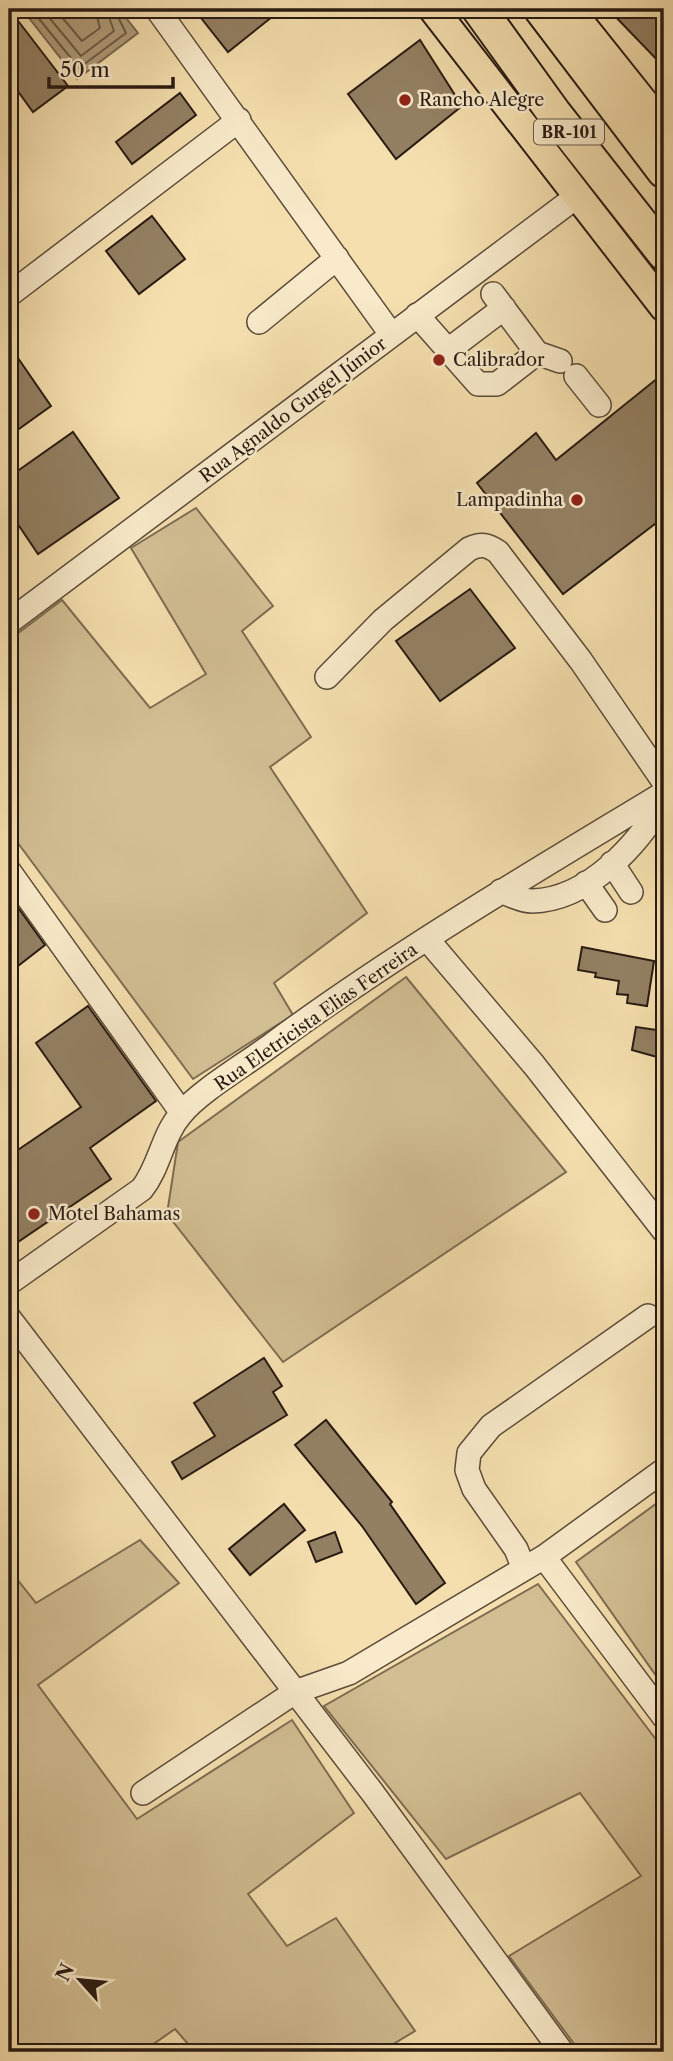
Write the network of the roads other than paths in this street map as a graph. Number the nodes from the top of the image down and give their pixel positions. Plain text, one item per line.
1 (157, 9) edge
2 (433, 9) edge
3 (479, 9) edge
4 (541, 9) edge
5 (578, 12) edge
6 (239, 120) junction
7 (664, 128) edge
8 (664, 171) edge
9 (576, 197) junction
10 (664, 253) edge
11 (337, 258) junction
12 (9, 295) edge
13 (664, 307) edge
14 (417, 315) junction
15 (259, 322) dead end
16 (391, 334) junction
17 (447, 351) junction
18 (537, 353) junction
19 (598, 405) dead end
20 (9, 622) edge
21 (327, 677) dead end
22 (664, 782) edge
23 (664, 793) edge
24 (664, 799) edge
25 (612, 863) junction
26 (9, 871) edge
27 (586, 883) junction
28 (501, 891) junction
29 (631, 892) dead end
30 (604, 910) dead end
31 (427, 939) junction
32 (182, 1113) junction
33 (664, 1231) edge
34 (9, 1283) edge
35 (648, 1316) dead end
36 (9, 1318) edge
37 (664, 1471) edge
38 (534, 1563) junction
39 (295, 1692) junction
40 (664, 1717) edge
41 (143, 1793) dead end
42 (562, 2052) edge

1 - 6 street
2 - 9 main road
3 - 10 highway, BR-101
4 - 8 highway, BR-101
5 - 7 main road
6 - 11 street
6 - 12 street
9 - 13 main road
9 - 14 street, Rua Agnaldo Gurgel Júnior
11 - 15 street
11 - 16 street
14 - 16 street, Rua Agnaldo Gurgel Júnior
14 - 17 street
16 - 20 street, Rua Agnaldo Gurgel Júnior
17 - 18 street
17 - 18 street
18 - 19 street
21 - 22 street
23 - 28 street, Rua Eletricista Elias Ferreira
24 - 25 street
25 - 27 street
25 - 29 street
26 - 32 street
27 - 28 street
27 - 30 street
28 - 31 street, Rua Eletricista Elias Ferreira
31 - 32 street, Rua Eletricista Elias Ferreira
31 - 33 street
32 - 34 street, Rua Eletricista Elias Ferreira
35 - 38 street
36 - 39 street
37 - 38 street
38 - 39 street
38 - 40 street
39 - 41 street
39 - 42 street

